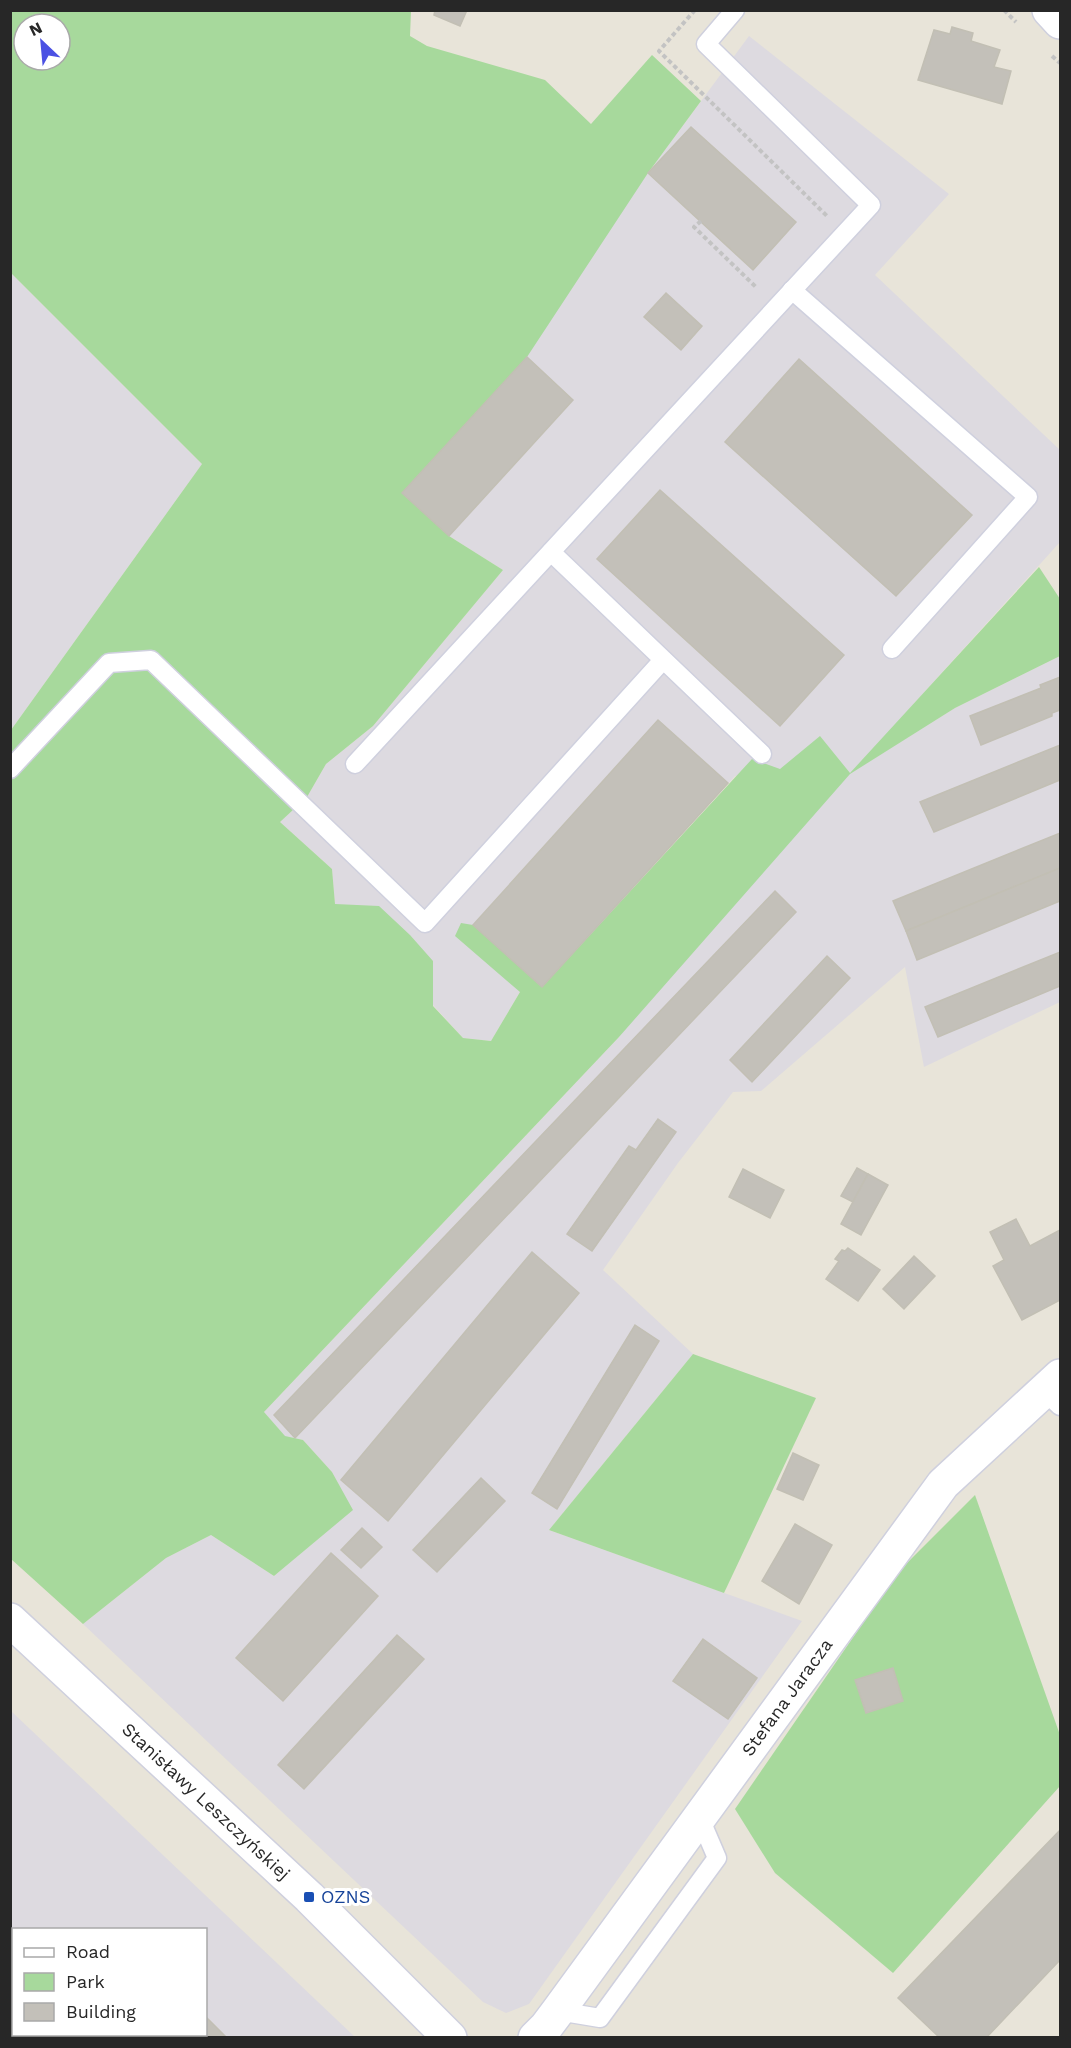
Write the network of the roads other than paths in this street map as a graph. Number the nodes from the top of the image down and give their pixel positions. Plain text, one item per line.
1 (735, 10) edge
2 (1049, 10) edge
3 (1060, 22) edge
4 (792, 290) junction
5 (551, 552) junction
6 (892, 648) dead end
7 (663, 660) junction
8 (762, 754) dead end
9 (355, 764) dead end
10 (10, 769) edge
11 (1055, 1391) edge
12 (10, 1620) edge
13 (450, 2037) edge
14 (535, 2037) edge

1 - 4 lane
2 - 3 street
4 - 5 lane
4 - 6 lane
5 - 7 lane
5 - 9 lane
7 - 8 lane
7 - 10 lane
11 - 14 street, Stefana Jaracza
12 - 13 street, Stanisławy Leszczyńskiej

